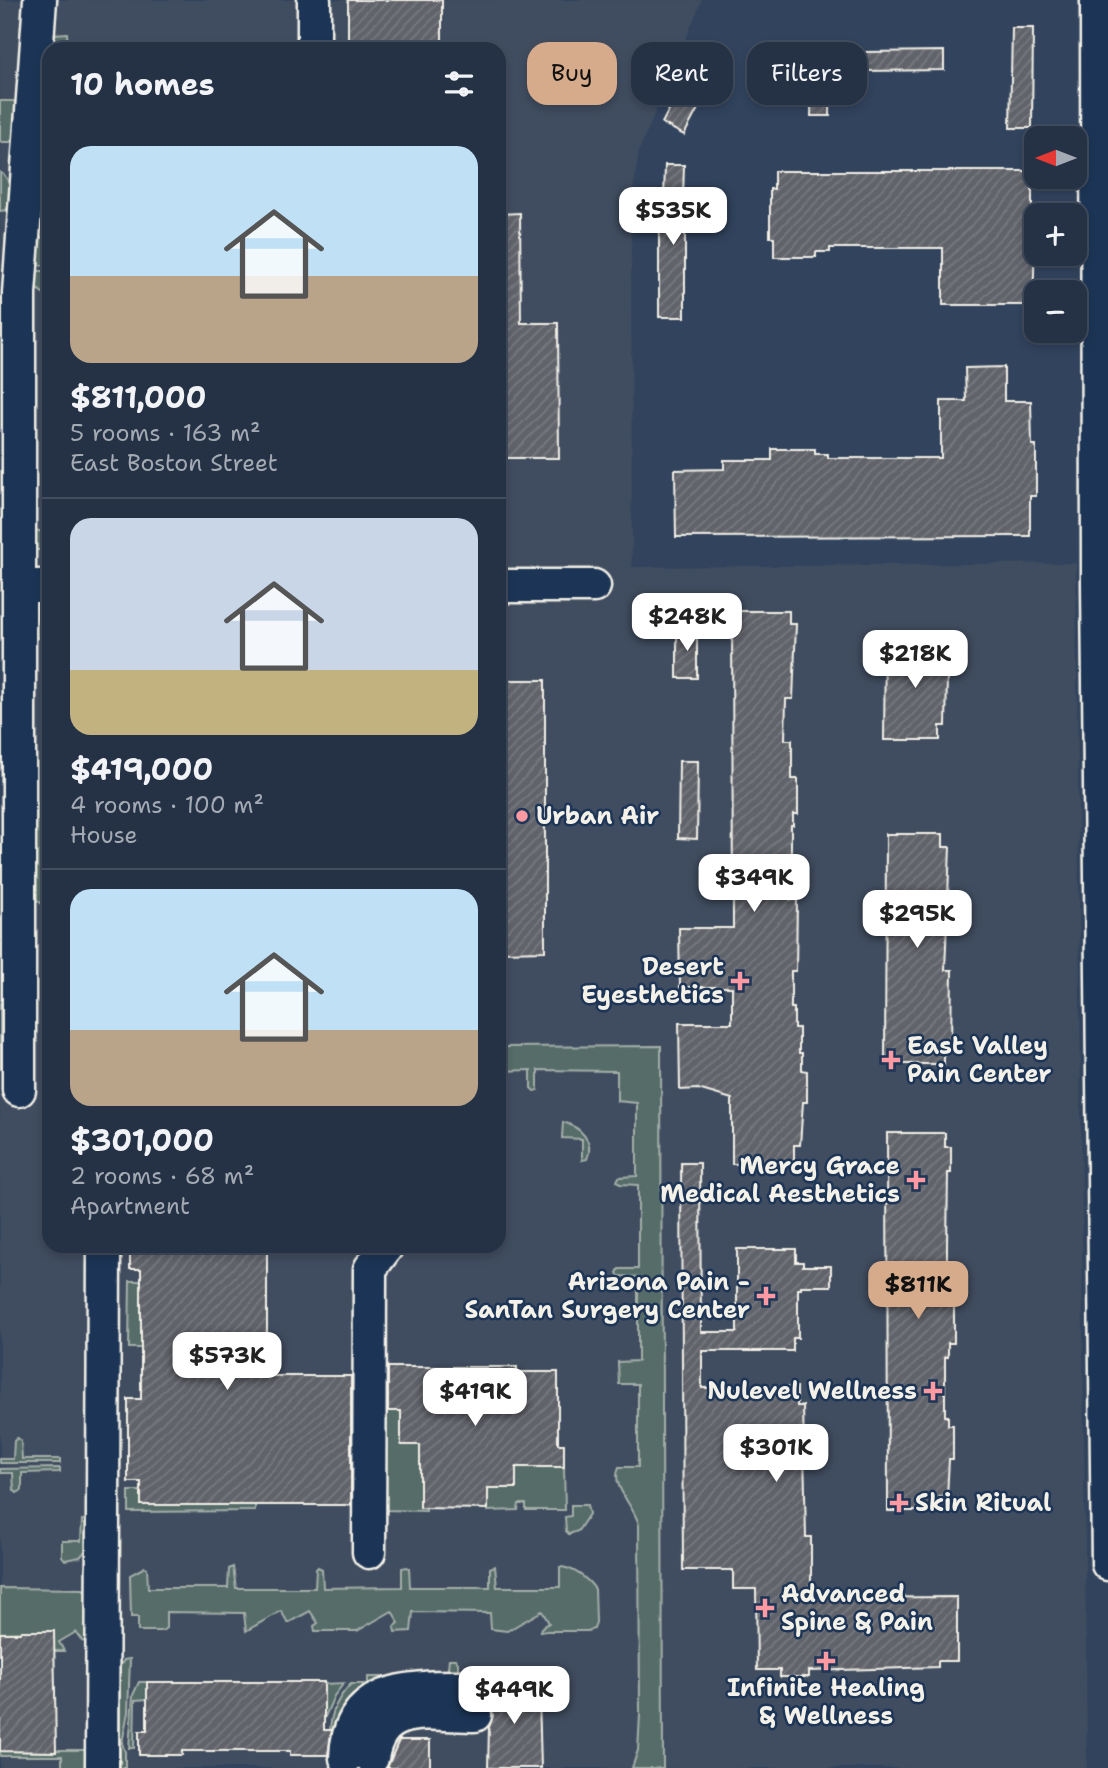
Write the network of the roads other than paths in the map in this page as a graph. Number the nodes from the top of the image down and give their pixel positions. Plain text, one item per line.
1 (40, 0) edge
2 (314, 0) edge
3 (1097, 0) edge
4 (314, 42) edge
5 (10, 436) edge
6 (35, 586) edge
7 (506, 586) edge
8 (594, 586) dead end
9 (1106, 785) edge
10 (10, 851) edge
11 (19, 1090) dead end
12 (104, 1253) edge
13 (382, 1253) edge
14 (369, 1552) dead end
15 (1108, 1564) edge
16 (475, 1701) dead end
17 (359, 1758) dead end
18 (102, 1768) edge

1 - 5 street
2 - 4 street
3 - 9 street
5 - 6 street
6 - 10 street
7 - 8 street
9 - 15 street
10 - 11 street
12 - 18 street
13 - 14 street
16 - 17 street

